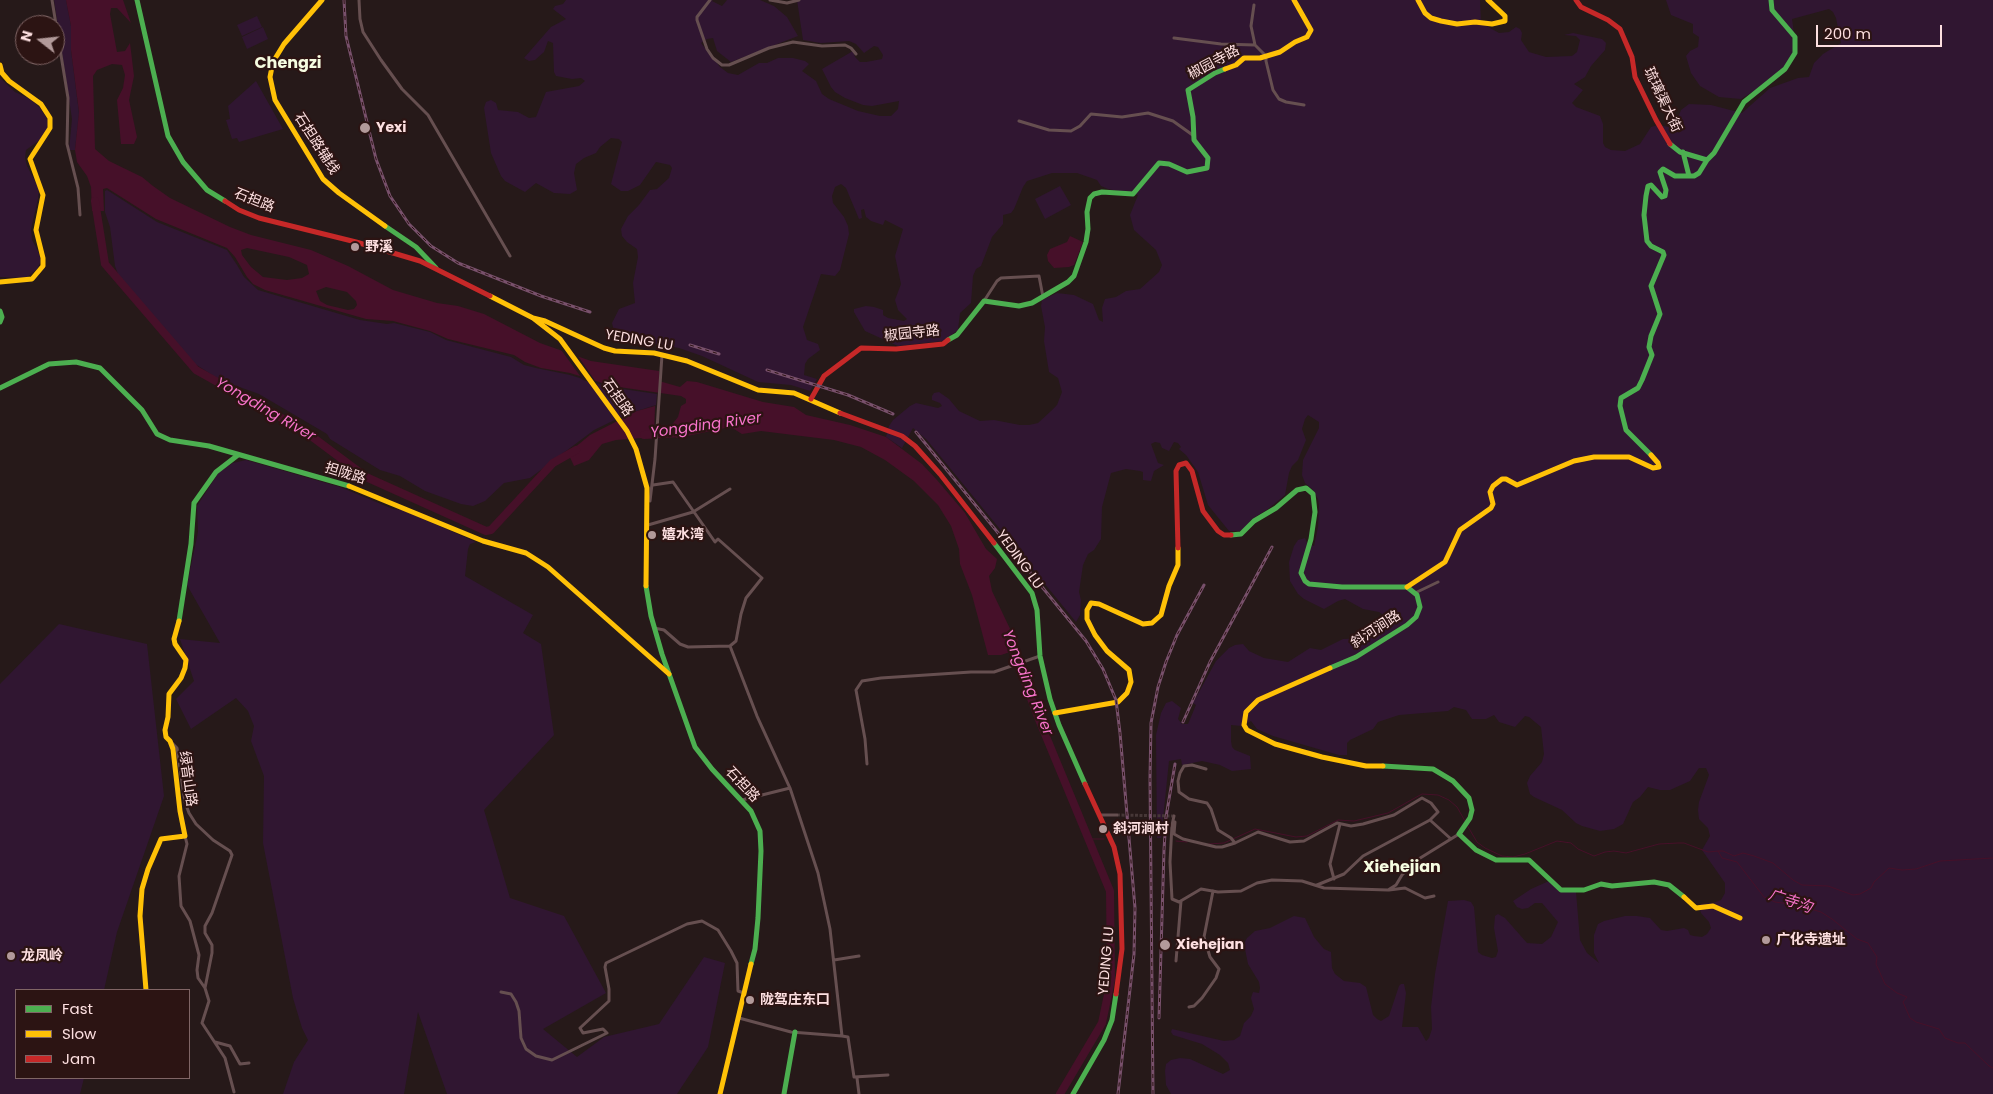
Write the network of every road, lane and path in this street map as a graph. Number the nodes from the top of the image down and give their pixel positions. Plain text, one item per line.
1 (52, 0) edge
2 (137, 0) edge
3 (322, 0) edge
4 (359, 0) edge
5 (710, 0) edge
6 (770, 0) edge
7 (799, 0) edge
8 (1294, 0) edge
9 (1418, 0) edge
10 (1488, 0) edge
11 (1576, 0) edge
12 (1771, 0) edge
13 (1254, 5) dead end
14 (1174, 38) dead end
15 (1255, 45) junction
16 (856, 54) dead end
17 (1266, 56) junction
18 (0, 65) edge
19 (1304, 105) dead end
20 (1019, 121) dead end
21 (1194, 136) junction
22 (1683, 152) junction
23 (1707, 160) junction
24 (1689, 176) junction
25 (80, 215) dead end
26 (510, 256) dead end
27 (436, 268) junction
28 (0, 282) edge
29 (1043, 297) junction
30 (984, 301) junction
31 (0, 311) edge
32 (532, 318) junction
33 (0, 322) edge
34 (662, 355) junction
35 (0, 388) edge
36 (811, 400) junction
37 (238, 455) junction
38 (652, 485) junction
39 (730, 489) dead end
40 (648, 508) junction
41 (694, 512) junction
42 (647, 525) junction
43 (1438, 582) dead end
44 (1407, 587) junction
45 (1415, 593) junction
46 (654, 628) junction
47 (730, 646) junction
48 (1040, 656) junction
49 (670, 675) junction
50 (1055, 713) junction
51 (170, 741) junction
52 (867, 764) dead end
53 (1206, 769) dead end
54 (790, 788) junction
55 (742, 800) junction
56 (1100, 815) junction
57 (1117, 815) tunnel mouth
58 (1430, 820) junction
59 (1340, 824) junction
60 (1459, 834) junction
61 (185, 836) junction
62 (1451, 839) junction
63 (1233, 841) junction
64 (1334, 878) junction
65 (1317, 885) junction
66 (1388, 890) junction
67 (1213, 891) junction
68 (1434, 896) dead end
69 (1181, 901) junction
70 (1740, 918) dead end
71 (859, 956) dead end
72 (834, 960) junction
73 (1176, 961) dead end
74 (205, 988) junction
75 (146, 989) edge
76 (501, 992) dead end
77 (745, 993) junction
78 (1189, 1007) dead end
79 (739, 1018) junction
80 (795, 1032) junction
81 (842, 1036) junction
82 (214, 1041) junction
83 (250, 1063) dead end
84 (888, 1075) dead end
85 (857, 1078) junction
86 (234, 1092) dead end
87 (720, 1094) edge
88 (784, 1094) edge
89 (859, 1094) edge
90 (1073, 1094) edge

1 - 25 street
2 - 27 main road, 石担路
3 - 27 main road, 石担路辅线
4 - 26 street
5 - 16 street
6 - 7 street
8 - 17 main road, 椒园寺路
9 - 10 main road
11 - 22 main road, 琉璃渠大街
12 - 23 main road
13 - 15 street
14 - 15 street
15 - 17 street
17 - 19 street
17 - 21 main road, 椒园寺路
18 - 28 main road
20 - 21 street
21 - 29 main road, 椒园寺路
22 - 23 main road, 琉璃渠大街
22 - 24 main road
23 - 24 main road
24 - 44 main road
27 - 32 main road, 石担路
29 - 30 main road, 椒园寺路
29 - 30 street
30 - 36 main road, 椒园寺路
31 - 33 main road
32 - 34 main road, YEDING LU
32 - 40 main road, 石担路
34 - 36 main road, YEDING LU
34 - 38 street
35 - 37 main road, 担陇路
36 - 48 main road, YEDING LU
37 - 49 main road, 担陇路
37 - 51 main road, 绿音山路
38 - 40 street
38 - 41 street
39 - 41 street
40 - 42 main road, 石担路
41 - 42 street
41 - 47 street
42 - 46 main road, 石担路
43 - 45 street
44 - 45 main road
44 - 50 main road
45 - 60 main road, 斜河涧路
46 - 47 street
46 - 49 main road, 石担路
47 - 54 street
48 - 50 main road, YEDING LU
48 - 52 street
49 - 55 main road, 石担路
50 - 56 main road, YEDING LU
51 - 61 main road, 绿音山路
51 - 74 street
53 - 63 street
54 - 55 street
54 - 72 street
55 - 77 main road, 石担路
56 - 57 street
56 - 90 main road, YEDING LU
58 - 59 street
58 - 62 street
58 - 64 street
59 - 63 street
59 - 64 street
60 - 62 street
60 - 70 main road
61 - 74 street
61 - 75 main road
62 - 66 street
63 - 69 street
64 - 65 street
65 - 66 street
65 - 67 street
66 - 68 street
67 - 69 street
67 - 78 street
69 - 73 street
71 - 72 street
72 - 81 street
74 - 82 street
76 - 77 street
77 - 79 main road, 石担路
79 - 80 street
79 - 87 main road, 石担路
80 - 81 street
80 - 88 main road
81 - 85 street
82 - 83 street
82 - 86 street
84 - 85 street
85 - 89 street

